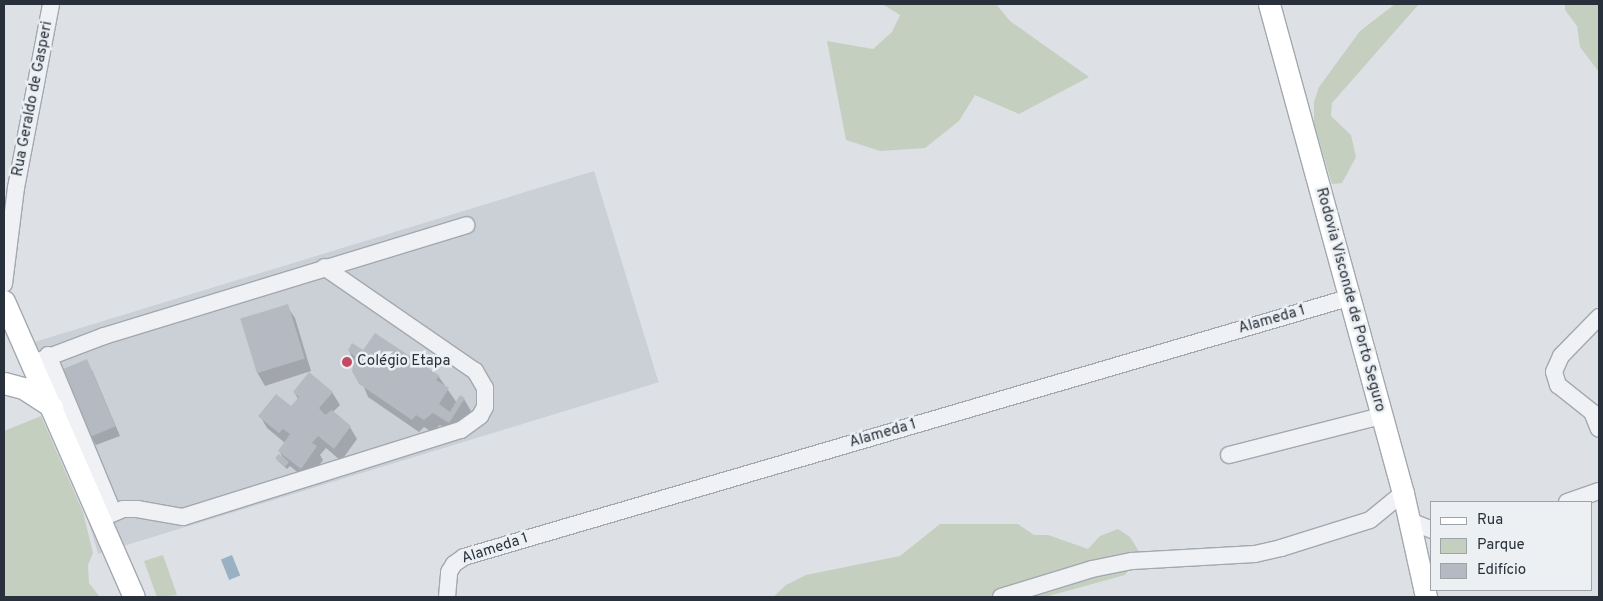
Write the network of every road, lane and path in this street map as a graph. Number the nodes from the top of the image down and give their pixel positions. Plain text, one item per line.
1 (51, 4) edge
2 (1269, 4) edge
3 (466, 225) dead end
4 (324, 267) junction
5 (4, 284) edge
6 (1348, 298) junction
7 (4, 301) edge
8 (1599, 317) edge
9 (40, 359) junction
10 (7, 383) edge
11 (53, 408) junction
12 (1382, 416) junction
13 (1599, 429) edge
14 (1230, 455) dead end
15 (1599, 491) edge
16 (1403, 493) junction
17 (1570, 501) edge
18 (107, 516) junction
19 (1410, 521) junction
20 (1430, 529) edge
21 (134, 597) edge
22 (447, 597) edge
23 (1001, 597) edge
24 (1426, 597) edge

1 - 5 street, Rua Geraldo de Gasperi
2 - 6 main road, Rodovia Visconde de Porto Seguro
3 - 4 street
4 - 9 street
4 - 18 street
6 - 12 main road, Rodovia Visconde de Porto Seguro
6 - 22 street, Alameda 1
7 - 9 main road
8 - 13 street
9 - 10 main road
9 - 11 main road
9 - 18 street
10 - 11 main road
11 - 18 main road
12 - 14 street
12 - 16 main road, Rodovia Visconde de Porto Seguro
15 - 17 street
16 - 19 main road, Rodovia Visconde de Porto Seguro
16 - 23 street
18 - 21 main road
19 - 20 street
19 - 24 main road, Rodovia Visconde de Porto Seguro

